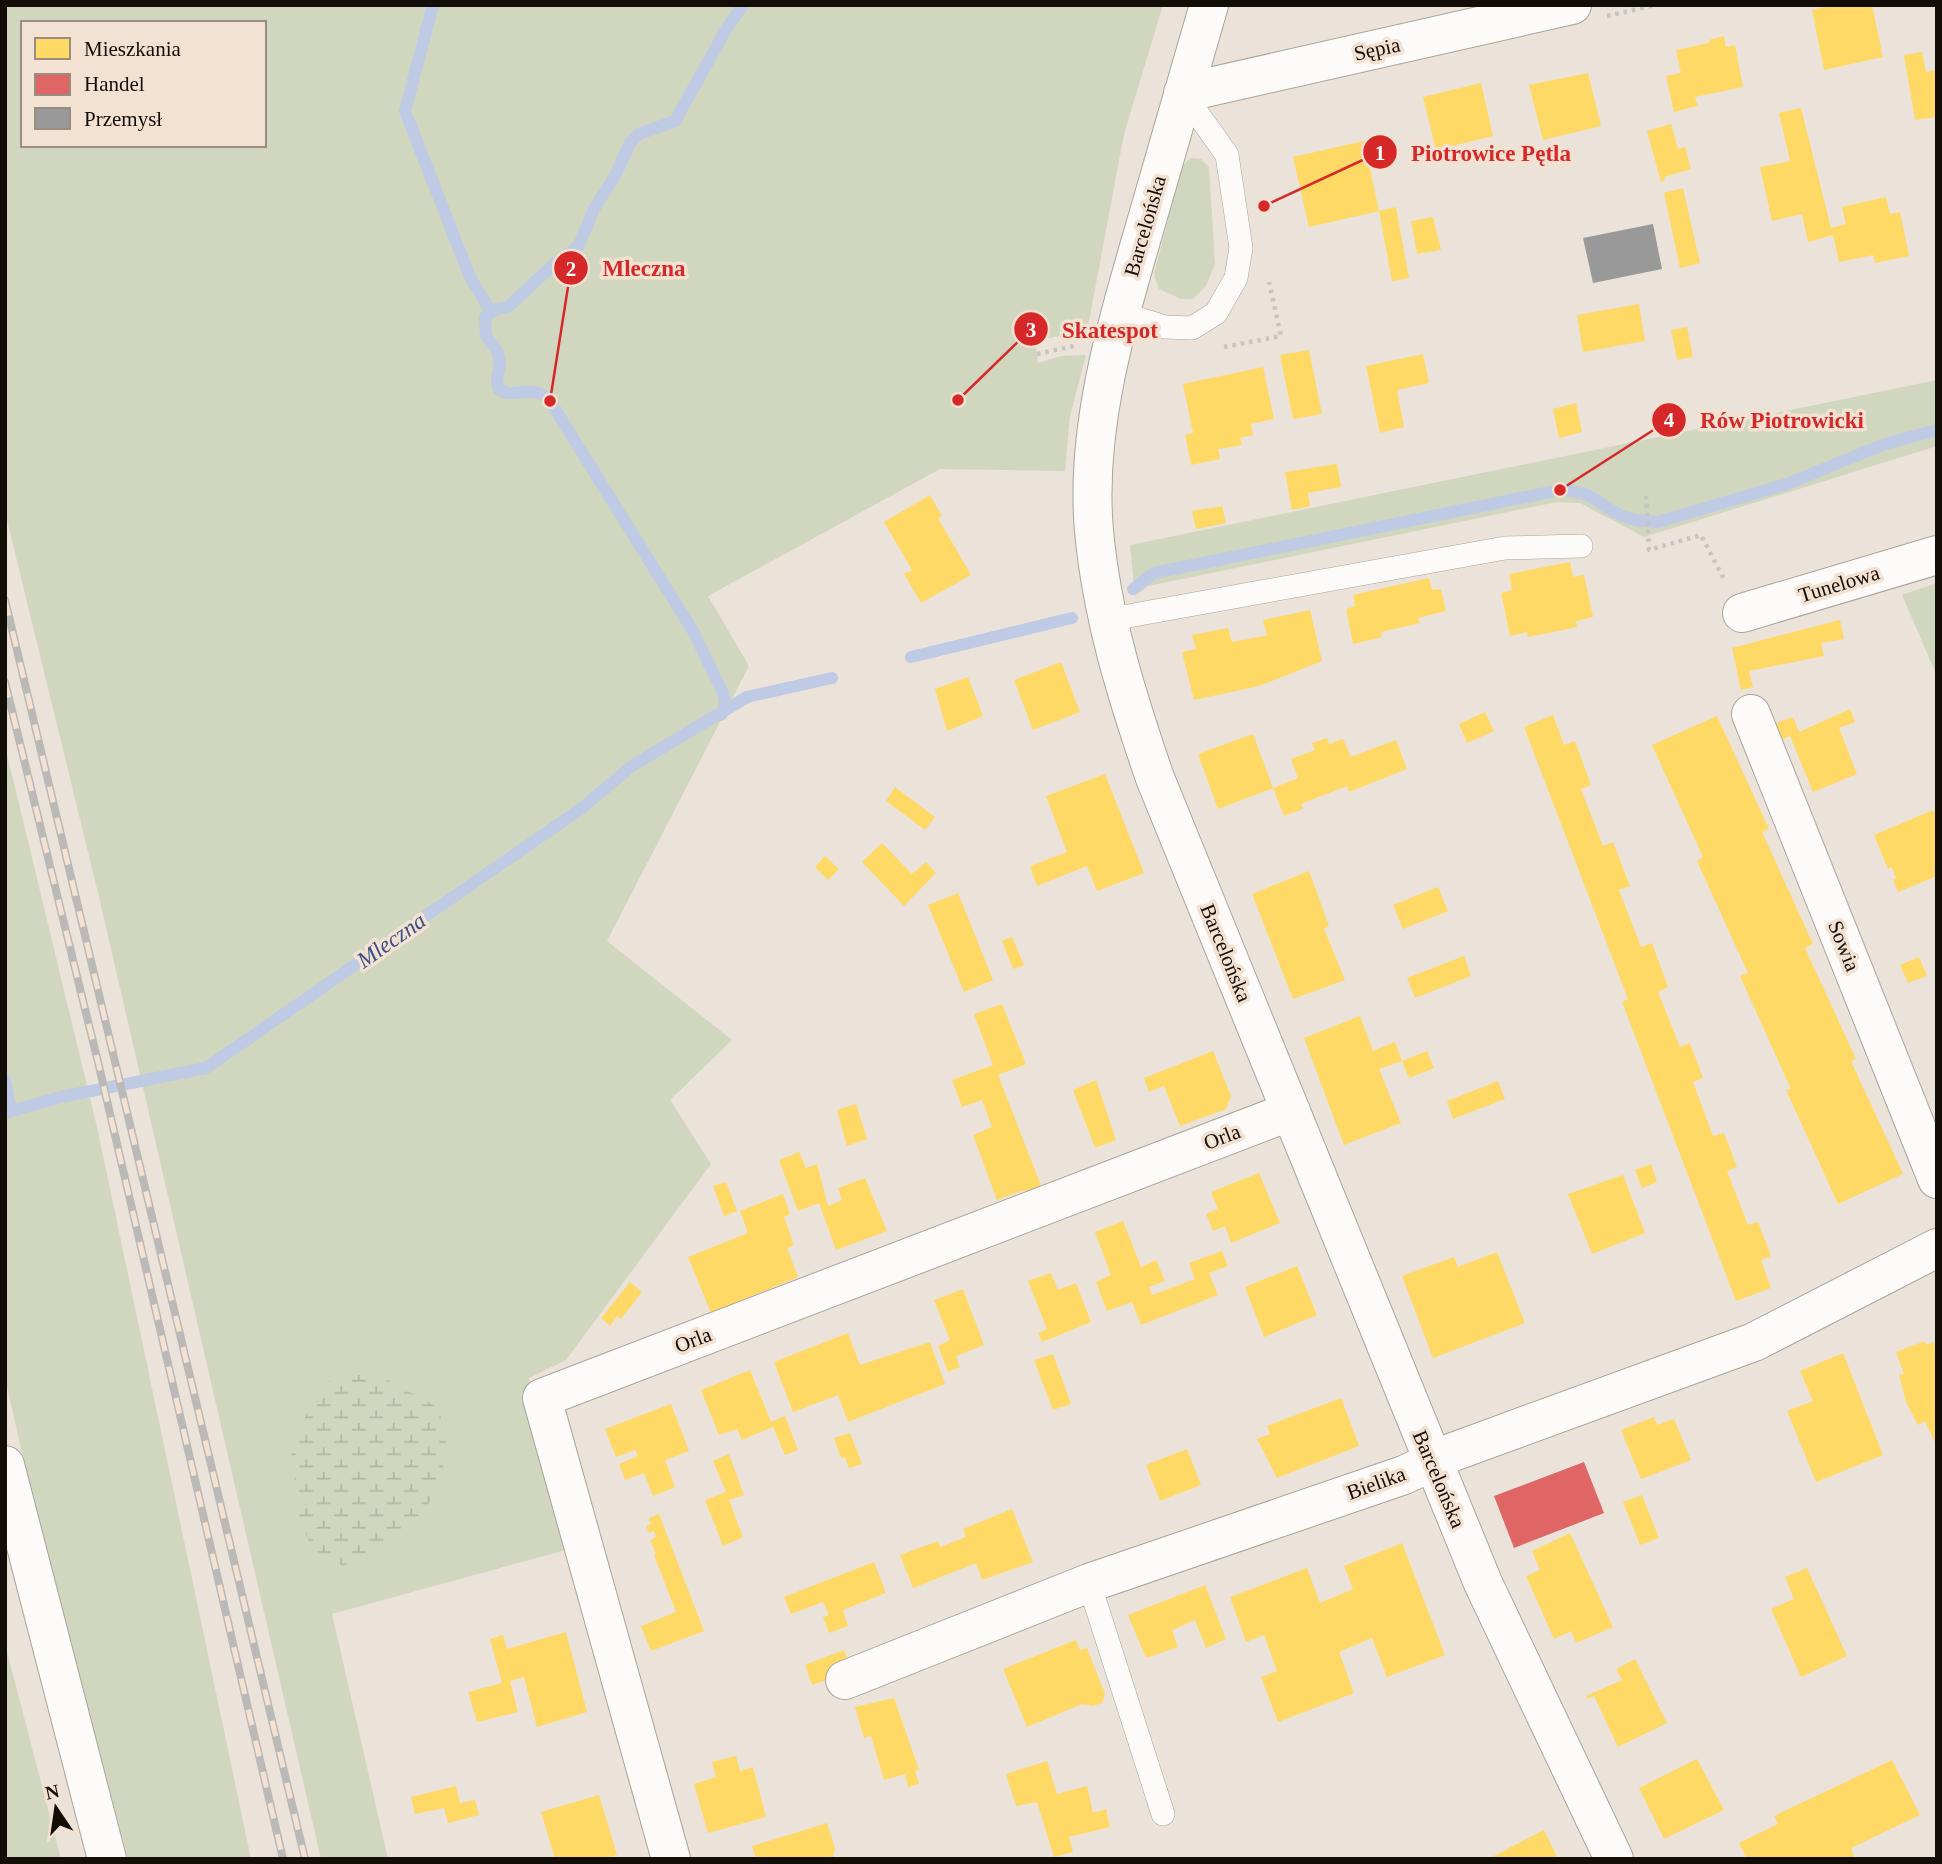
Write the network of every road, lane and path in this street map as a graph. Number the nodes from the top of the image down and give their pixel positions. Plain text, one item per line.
1 (1209, 5) edge
2 (1572, 5) edge
3 (1440, 21) edge
4 (1183, 93) junction
5 (1267, 274) dead end
6 (1121, 313) junction
7 (1081, 346) dead end
8 (1216, 349) dead end
9 (1037, 354) dead end
10 (1646, 496) dead end
11 (1581, 546) dead end
12 (1937, 555) edge
13 (1742, 613) joint
14 (1106, 620) junction
15 (1751, 714) dead end
16 (1291, 1111) junction
17 (1937, 1179) edge
18 (1937, 1248) edge
19 (1431, 1462) junction
20 (5, 1465) edge
21 (1089, 1583) junction
22 (845, 1681) dead end
23 (1163, 1814) dead end
24 (107, 1859) edge
25 (671, 1859) edge
26 (1614, 1859) edge

1 - 4 street, Barcelońska
2 - 3 street, Sępia
3 - 4 street, Sępia
4 - 6 street, Barcelońska
4 - 6 lane
5 - 8 path
6 - 14 street, Barcelońska
7 - 9 path
10 - 13 path
11 - 14 lane
12 - 13 street, Tunelowa
14 - 16 street, Barcelońska
15 - 17 street, Sowia
16 - 19 street, Barcelońska
16 - 25 street, Orla
18 - 19 street, Bielika
19 - 21 street, Bielika
19 - 26 street, Barcelońska
20 - 24 street
21 - 22 street, Bielika
21 - 23 lane

